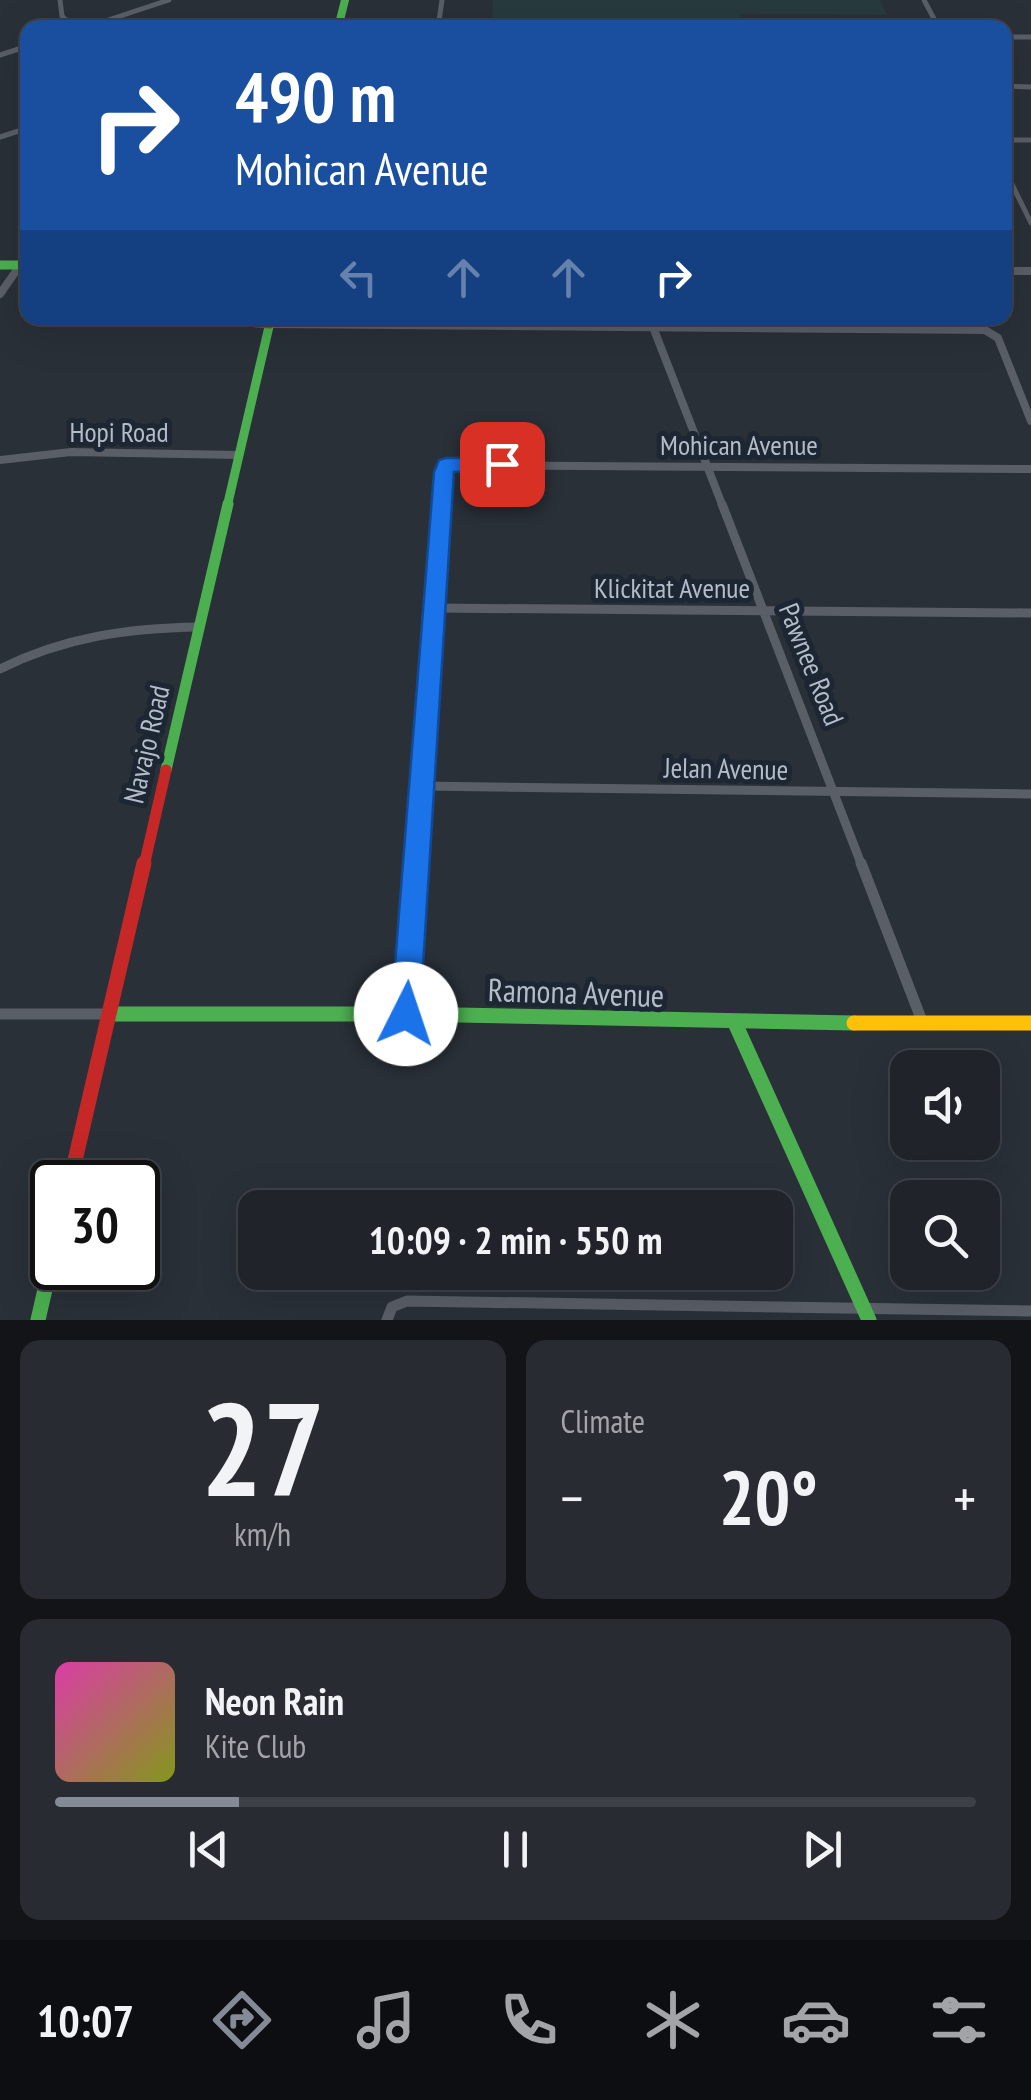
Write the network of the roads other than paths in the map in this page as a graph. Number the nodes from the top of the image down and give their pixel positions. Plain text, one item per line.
1 (168, 0) edge
2 (108, 20) edge
3 (1012, 185) edge
4 (1020, 202) junction
5 (1031, 202) edge
6 (1031, 223) edge
7 (20, 268) edge
8 (0, 294) edge
9 (269, 325) edge
10 (525, 325) edge
11 (653, 327) junction
12 (990, 332) joint
13 (1031, 422) edge
14 (239, 454) junction
15 (0, 460) edge
16 (708, 467) junction
17 (1031, 469) edge
18 (434, 608) junction
19 (763, 610) junction
20 (1031, 612) edge
21 (199, 627) junction
22 (0, 669) edge
23 (421, 786) junction
24 (836, 791) junction
25 (1031, 794) edge
26 (0, 1014) edge
27 (109, 1014) junction
28 (406, 1014) junction
29 (922, 1021) junction
30 (735, 1023) junction
31 (1031, 1023) edge
32 (75, 1160) edge
33 (45, 1290) edge
34 (1031, 1312) edge
35 (390, 1314) edge
36 (866, 1314) edge
37 (38, 1320) edge

1 - 2 street
3 - 4 street
4 - 5 street
4 - 6 street
7 - 8 street
9 - 14 main road, Navajo Road
10 - 11 street
11 - 12 street
11 - 16 street, Pawnee Road
12 - 13 street
14 - 15 street, Hopi Road
14 - 21 main road, Navajo Road
16 - 17 street, Mohican Avenue
16 - 18 street, Mohican Avenue
16 - 19 street, Pawnee Road
18 - 19 street, Klickitat Avenue
18 - 23 street
19 - 20 street, Klickitat Avenue
19 - 24 street, Pawnee Road
21 - 22 street
21 - 27 main road, Navajo Road
23 - 24 street, Jelan Avenue
23 - 28 street
24 - 25 street, Jelan Avenue
24 - 29 street, Pawnee Road
26 - 27 street, Ramona Avenue
27 - 28 main road, Ramona Avenue
27 - 32 main road, Navajo Road
28 - 30 main road, Ramona Avenue
29 - 30 main road, Ramona Avenue
29 - 31 main road, Ramona Avenue
30 - 36 main road
33 - 37 main road
34 - 36 street
35 - 36 street

